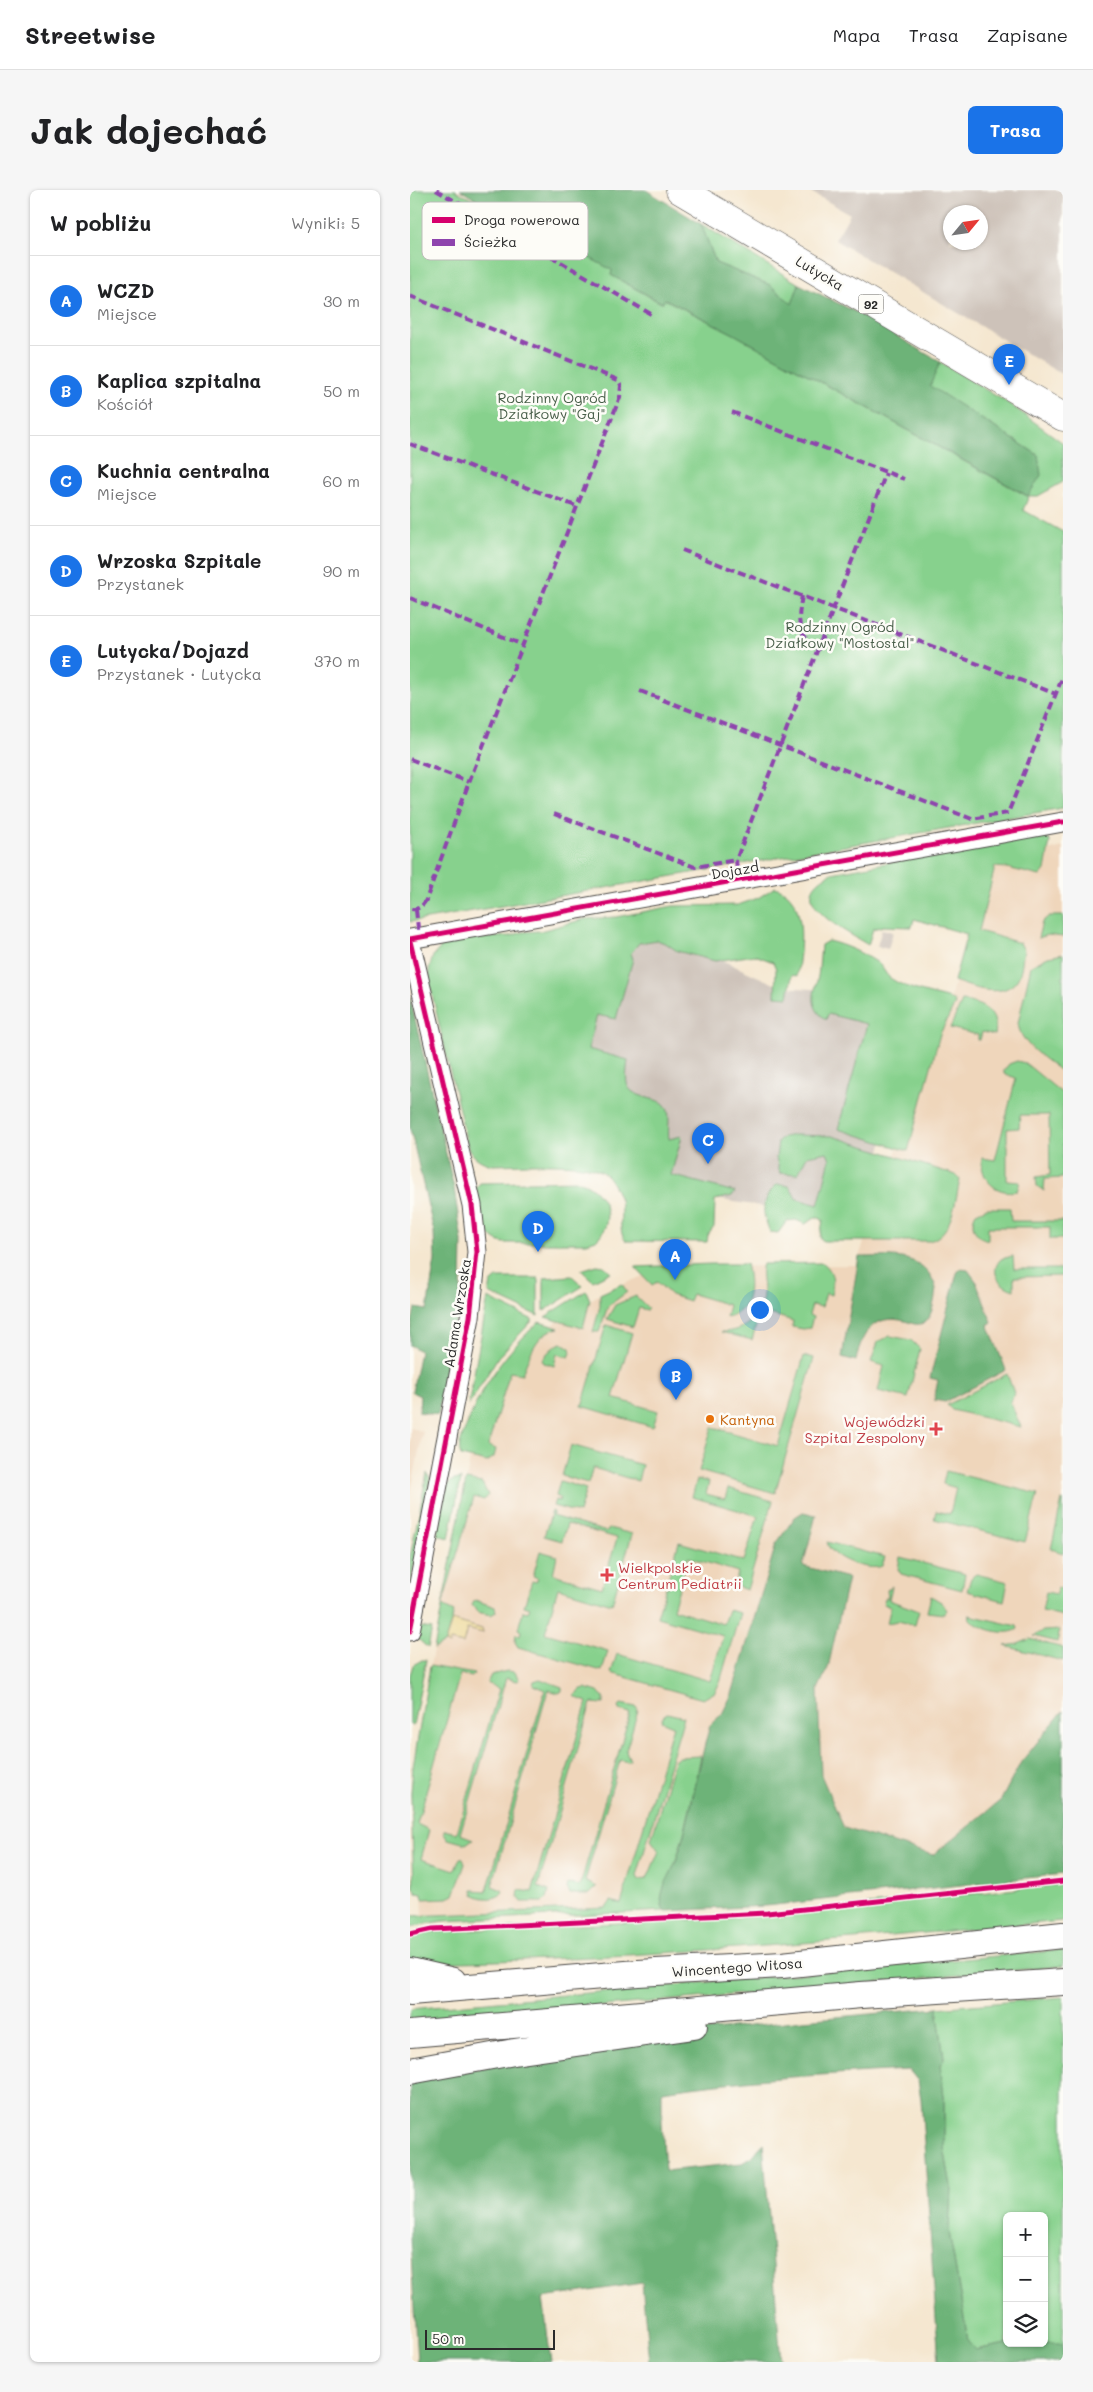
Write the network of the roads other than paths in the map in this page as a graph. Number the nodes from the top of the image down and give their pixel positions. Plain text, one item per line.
1 (680, 190) edge
2 (1063, 417) edge
3 (1063, 822) edge
4 (410, 940) edge
5 (410, 1631) edge
6 (1063, 1935) edge
7 (410, 1971) edge
8 (1063, 1982) edge
9 (473, 1986) junction
10 (410, 1992) edge
11 (773, 2003) junction
12 (410, 2034) edge
13 (410, 2071) edge

1 - 2 main road, Lutycka / 92
3 - 4 street, Dojazd
4 - 5 street, Adama Wrzoska
6 - 9 main road, Wincentego Witosa
7 - 9 main road
8 - 11 main road
9 - 10 main road, Wincentego Witosa
11 - 12 main road
11 - 13 main road

